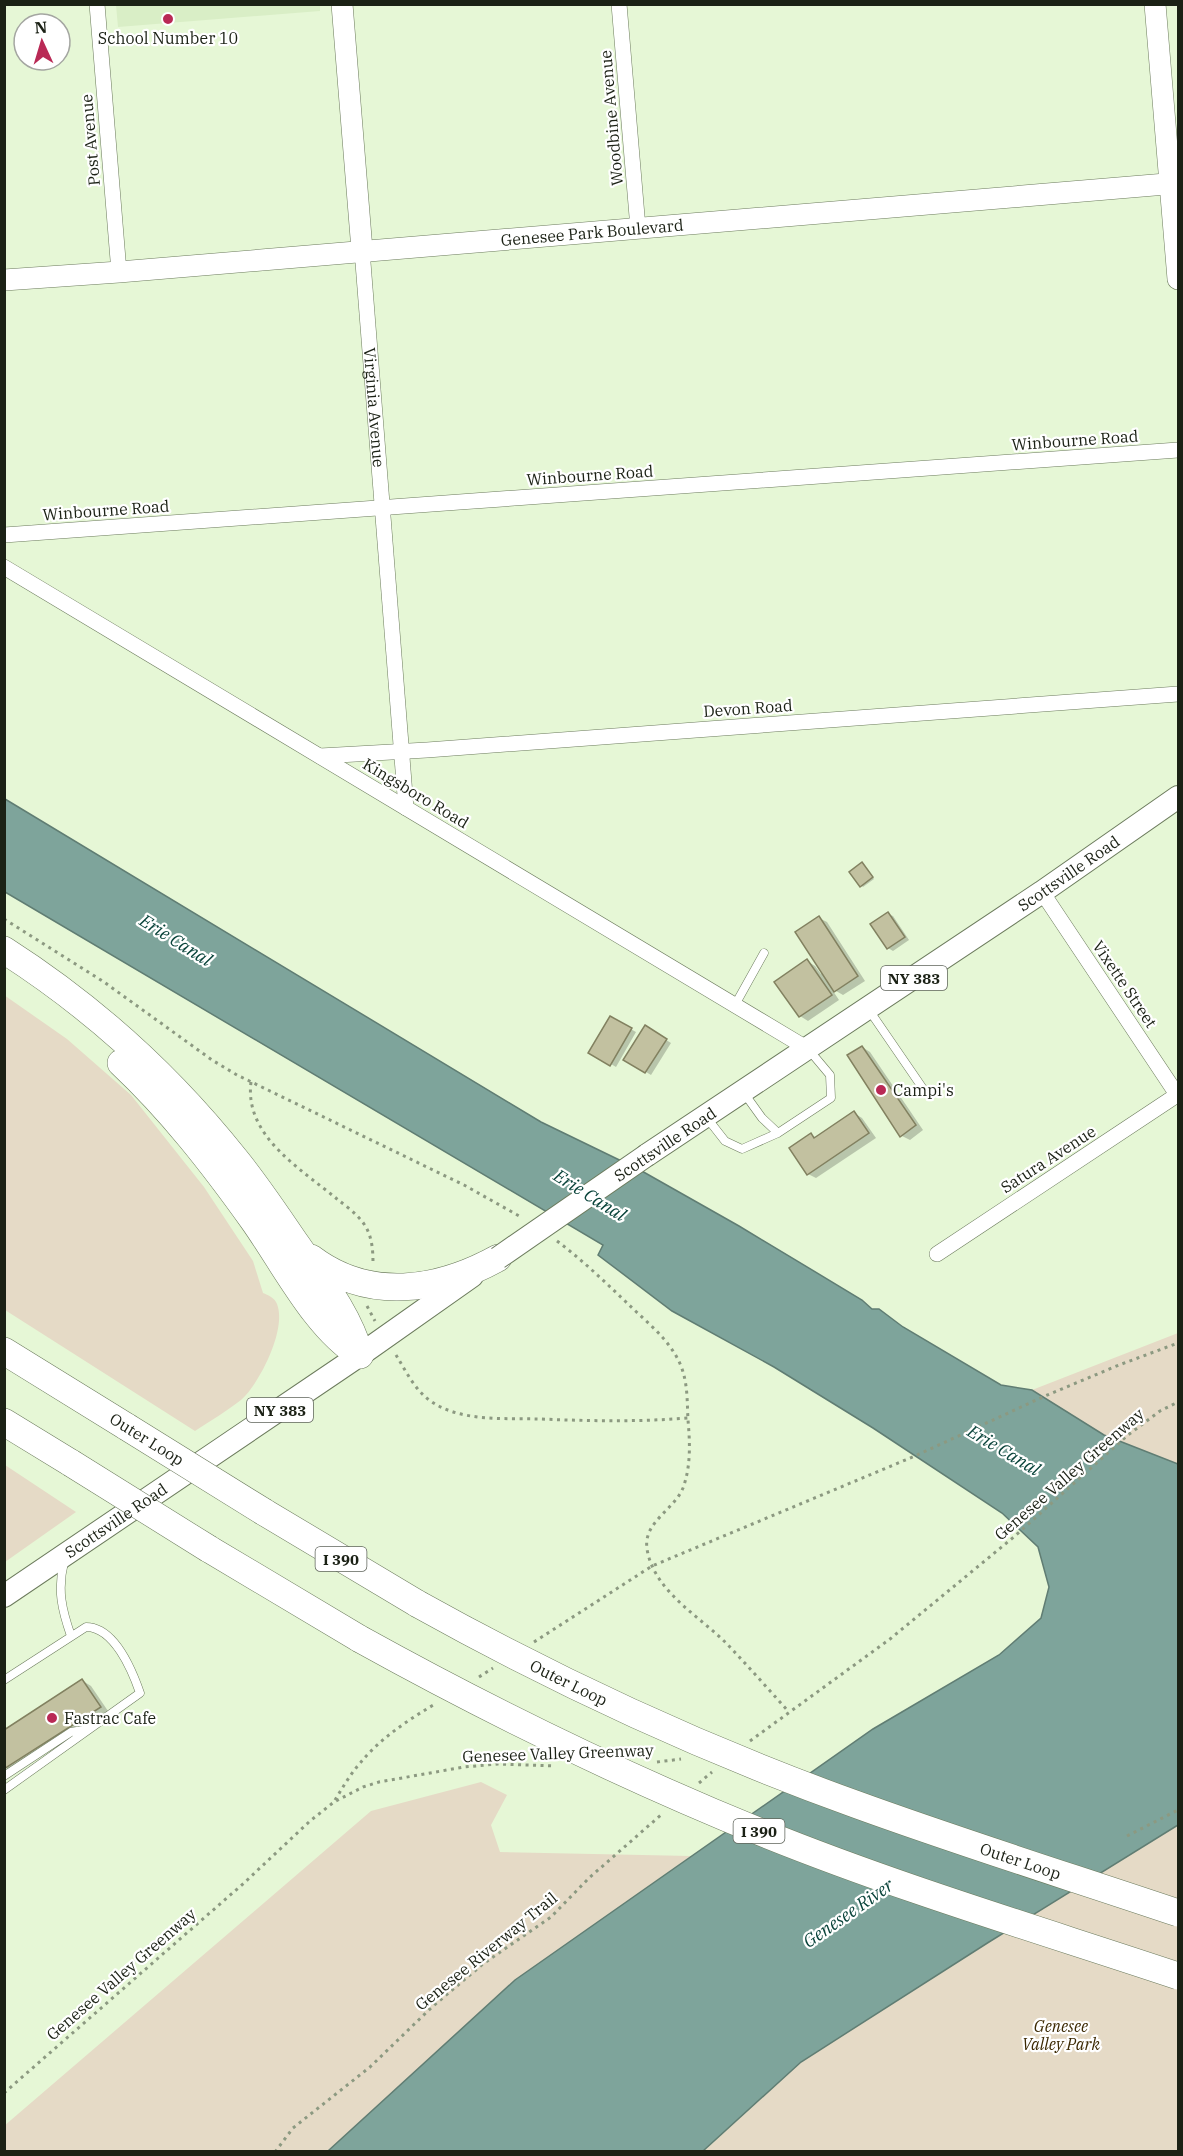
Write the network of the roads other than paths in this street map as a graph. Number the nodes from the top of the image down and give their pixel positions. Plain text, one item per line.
1 (97, 4) edge
2 (342, 4) edge
3 (619, 4) edge
4 (1155, 4) edge
5 (1174, 183) edge
6 (638, 228) junction
7 (362, 250) junction
8 (119, 272) junction
9 (1179, 279) edge
10 (4, 280) edge
11 (1179, 450) edge
12 (382, 508) junction
13 (4, 535) edge
14 (4, 567) edge
15 (1179, 694) edge
16 (402, 752) junction
17 (319, 756) junction
18 (1179, 797) edge
19 (406, 808) junction
20 (1042, 892) junction
21 (4, 950) edge
22 (764, 953) dead end
23 (4, 972) edge
24 (735, 1005) junction
25 (868, 1009) junction
26 (808, 1049) junction
27 (744, 1092) junction
28 (926, 1094) dead end
29 (1178, 1095) edge
30 (706, 1116) junction
31 (778, 1132) junction
32 (297, 1245) junction
33 (937, 1254) dead end
34 (498, 1258) junction
35 (4, 1351) edge
36 (360, 1354) junction
37 (4, 1422) edge
38 (4, 1427) edge
39 (71, 1463) junction
40 (66, 1555) junction
41 (4, 1596) edge
42 (71, 1636) junction
43 (4, 1680) edge
44 (91, 1729) junction
45 (4, 1776) edge
46 (4, 1790) edge
47 (1179, 1913) edge
48 (1179, 1976) edge

1 - 8 street, Post Avenue
2 - 7 street, Virginia Avenue
3 - 6 street, Woodbine Avenue
4 - 5 street
5 - 6 street, Genesee Park Boulevard
5 - 9 street
6 - 7 street, Genesee Park Boulevard
7 - 8 street, Genesee Park Boulevard
7 - 12 street, Virginia Avenue
8 - 10 street, Genesee Park Boulevard
11 - 12 street, Winbourne Road
12 - 13 street, Winbourne Road
12 - 16 street, Virginia Avenue
14 - 17 street, Kingsboro Road
15 - 16 street, Devon Road
16 - 17 street, Devon Road
16 - 19 street, Virginia Avenue
17 - 19 street, Kingsboro Road
18 - 20 main road, Scottsville Road / NY 383
19 - 24 street, Kingsboro Road
20 - 25 main road, Scottsville Road / NY 383
20 - 29 street, Vixette Street
21 - 32 highway
22 - 24 lane
23 - 36 highway
24 - 26 street, Kingsboro Road
25 - 26 main road, Scottsville Road / NY 383
25 - 28 lane
26 - 27 main road, Scottsville Road / NY 383
26 - 31 lane
27 - 30 main road, Scottsville Road / NY 383
27 - 31 lane
29 - 33 street, Satura Avenue
30 - 31 lane
30 - 34 main road, Scottsville Road / NY 383, bridge
32 - 34 highway
32 - 36 highway
34 - 36 main road, Scottsville Road / NY 383
35 - 47 highway, Outer Loop / I 390, bridge
36 - 40 main road, Scottsville Road / NY 383
37 - 39 highway, I 390
38 - 39 highway
39 - 48 highway, I 390, bridge
40 - 41 main road, Scottsville Road / NY 383
40 - 42 lane
42 - 43 lane
42 - 44 lane
44 - 45 lane
44 - 46 lane

